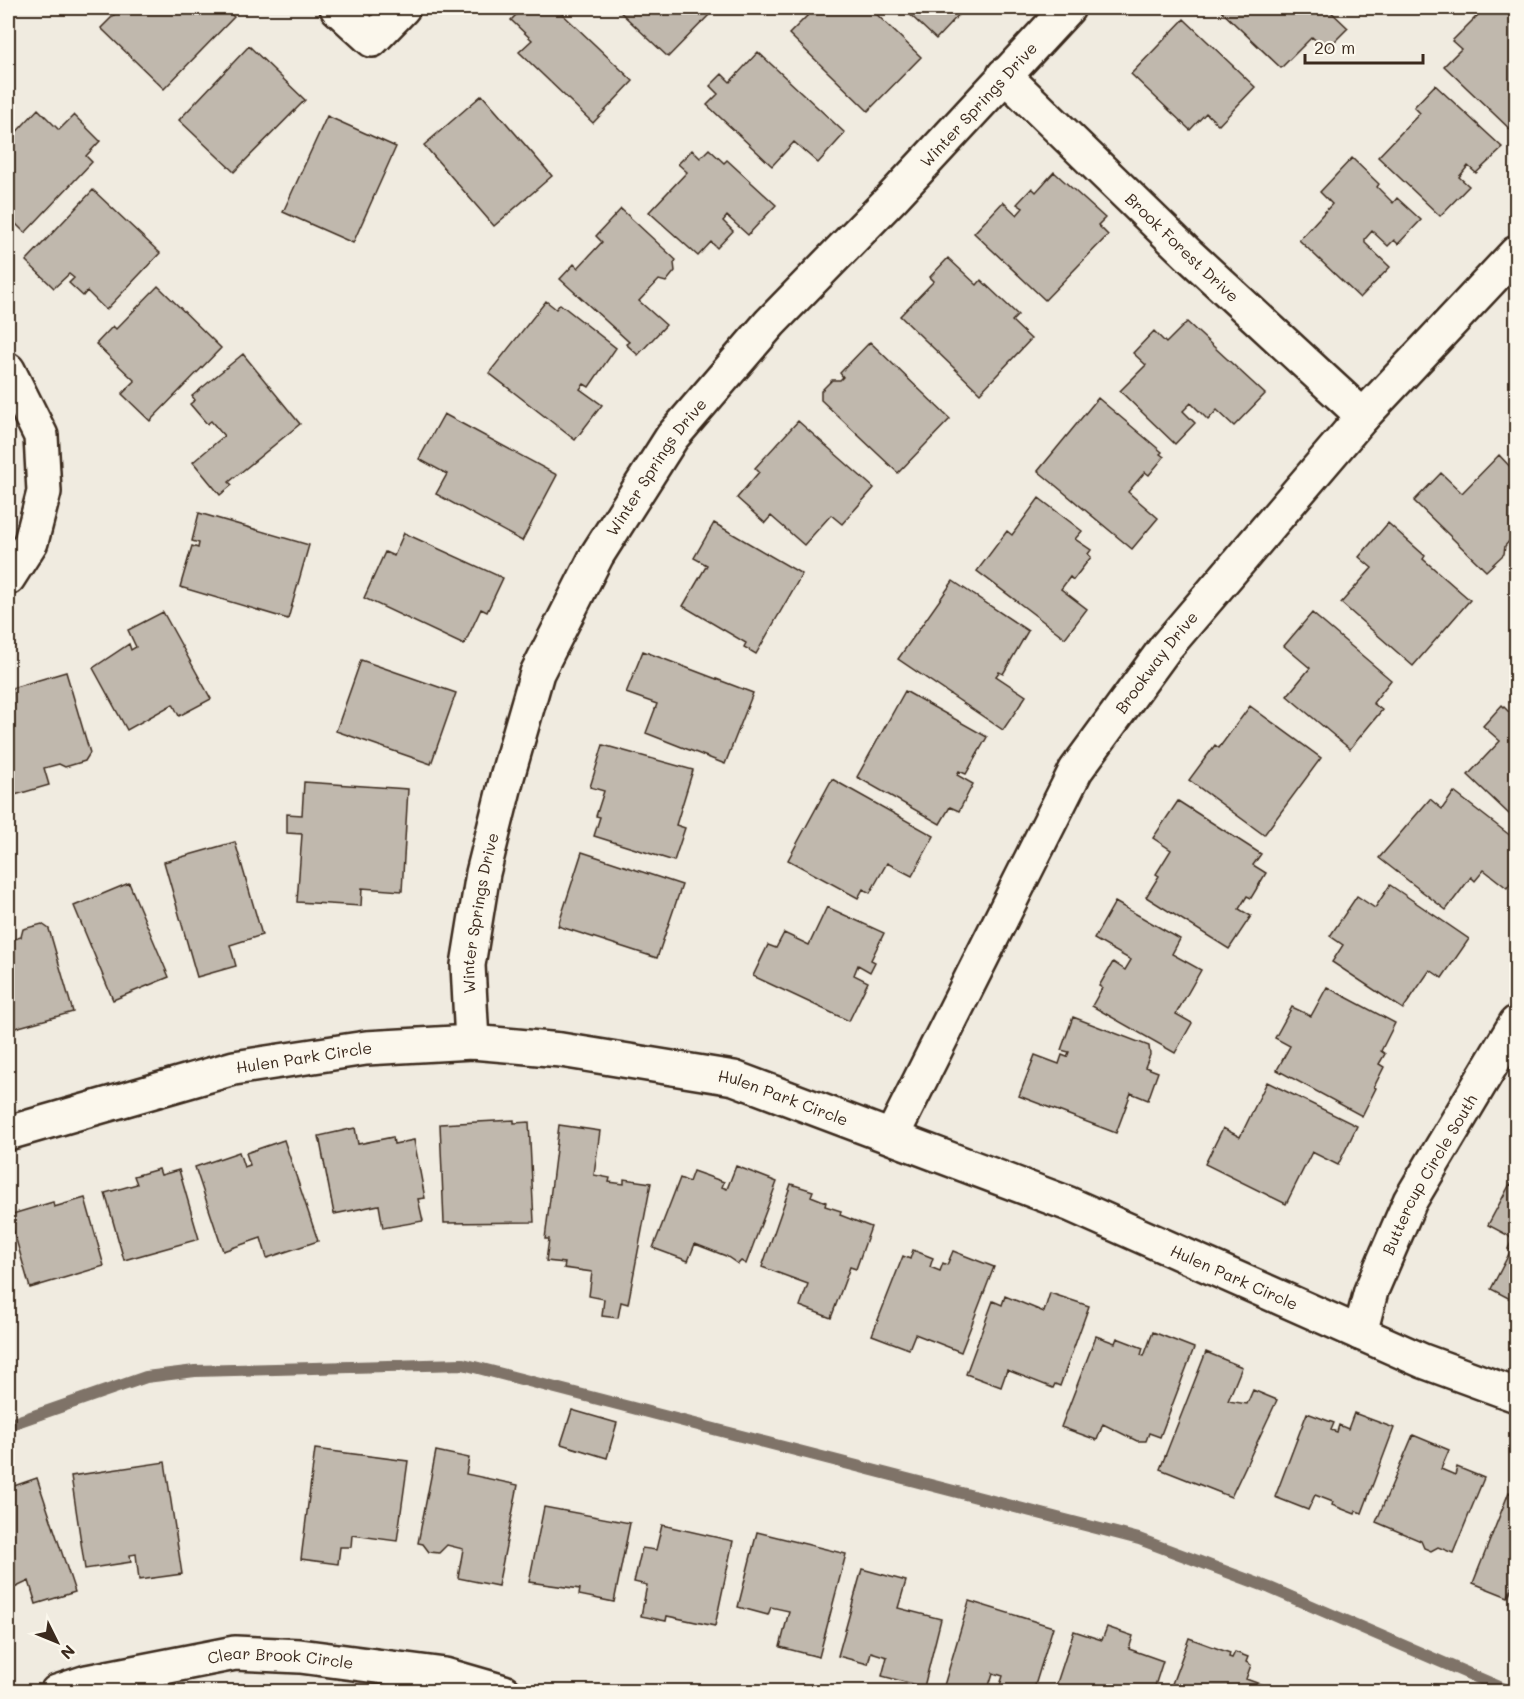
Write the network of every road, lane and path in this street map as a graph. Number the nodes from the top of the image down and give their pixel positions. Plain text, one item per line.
1 (338, 8) edge
2 (403, 8) edge
3 (1068, 8) edge
4 (1004, 75) junction
5 (1516, 253) edge
6 (8, 370) edge
7 (1363, 416) junction
8 (8, 578) edge
9 (1516, 1023) edge
10 (472, 1042) junction
11 (8, 1133) edge
12 (892, 1136) junction
13 (1360, 1333) junction
14 (1516, 1395) edge
15 (57, 1692) edge
16 (504, 1692) edge

1 - 2 street
3 - 4 street, Winter Springs Drive
4 - 7 street, Brook Forest Drive
4 - 10 street, Winter Springs Drive
5 - 7 street, Brookway Drive
6 - 8 street
7 - 12 street, Brookway Drive
9 - 13 street, Buttercup Circle South
10 - 11 street, Hulen Park Circle
10 - 12 street, Hulen Park Circle
12 - 13 street, Hulen Park Circle
13 - 14 street, Hulen Park Circle
15 - 16 street, Clear Brook Circle

